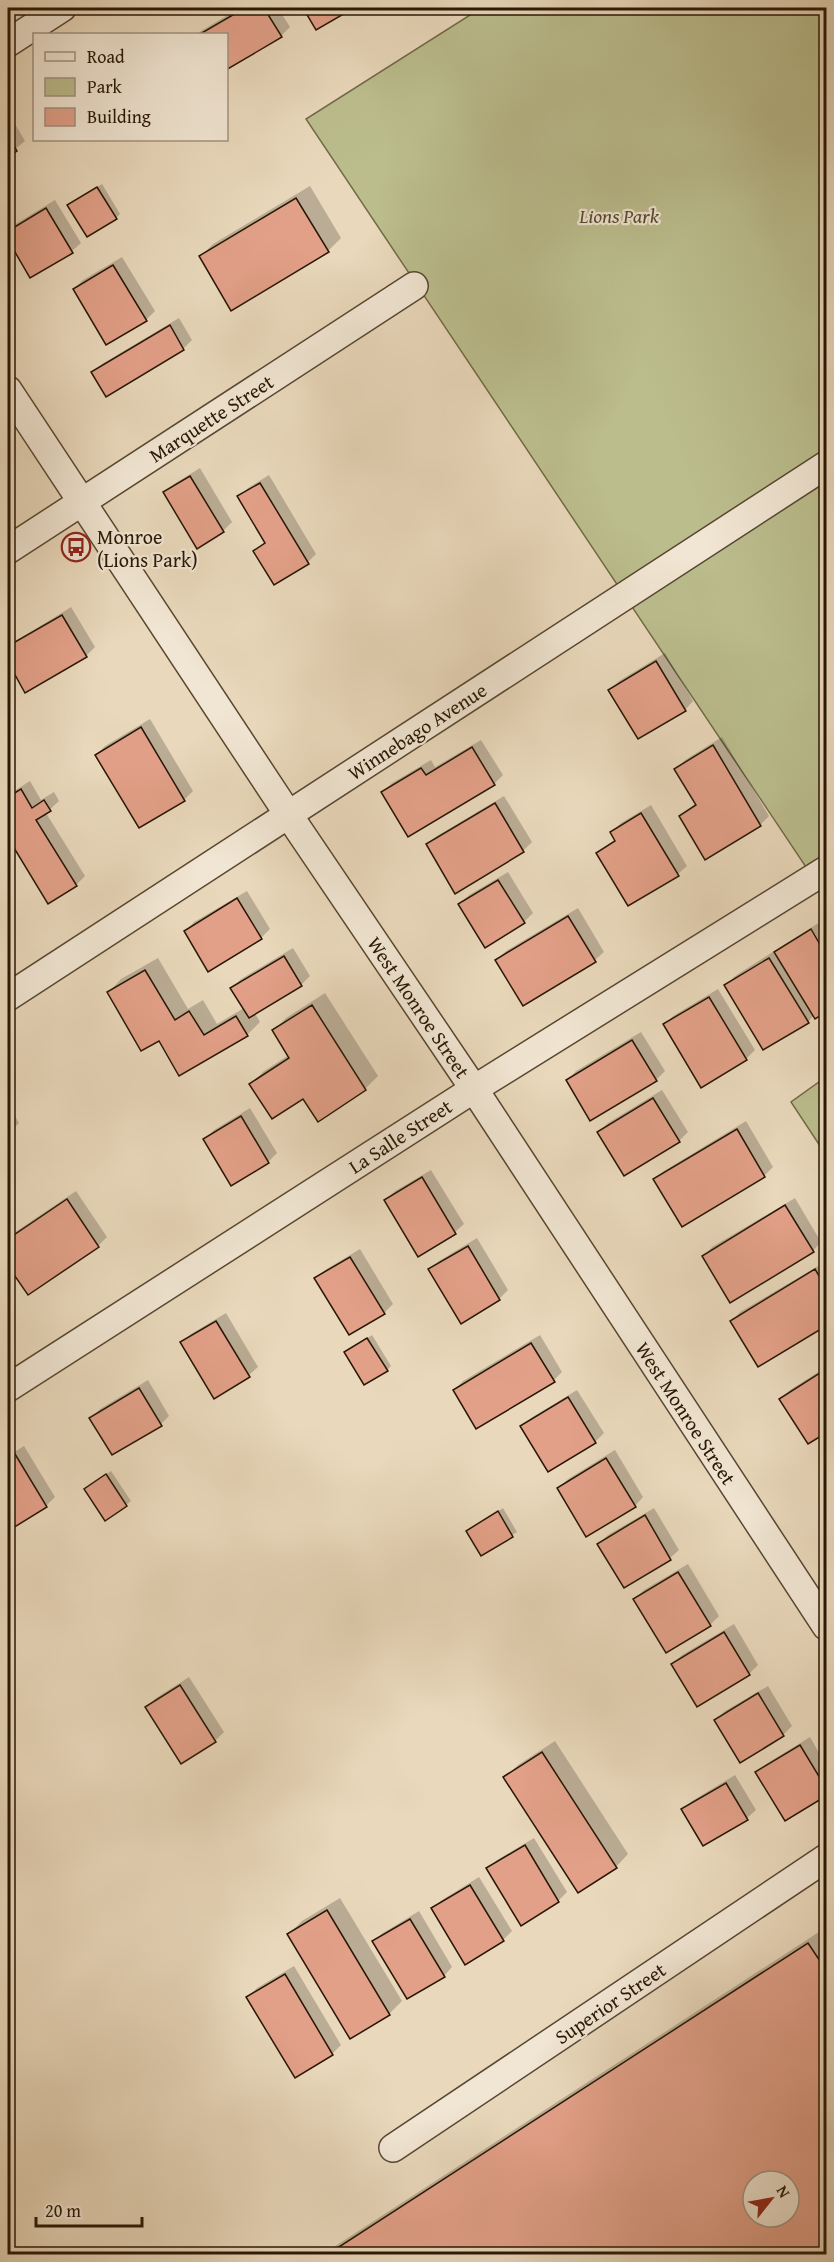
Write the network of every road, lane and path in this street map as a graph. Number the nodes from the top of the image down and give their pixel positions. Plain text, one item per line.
1 (62, 8) edge
2 (8, 43) edge
3 (414, 286) dead end
4 (8, 390) edge
5 (826, 465) edge
6 (80, 502) junction
7 (8, 550) edge
8 (288, 814) junction
9 (826, 870) edge
10 (8, 997) edge
11 (474, 1089) junction
12 (8, 1388) edge
13 (826, 1626) edge
14 (826, 1858) edge
15 (393, 2148) dead end

1 - 2 street
3 - 6 street, Marquette Street
4 - 6 street, West Monroe Street
5 - 8 street, Winnebago Avenue
6 - 7 street, Marquette Street
6 - 8 street, West Monroe Street
8 - 10 street, Winnebago Avenue
8 - 11 street, West Monroe Street
9 - 11 street, La Salle Street
11 - 12 street, La Salle Street
11 - 13 street, West Monroe Street
14 - 15 street, Superior Street

